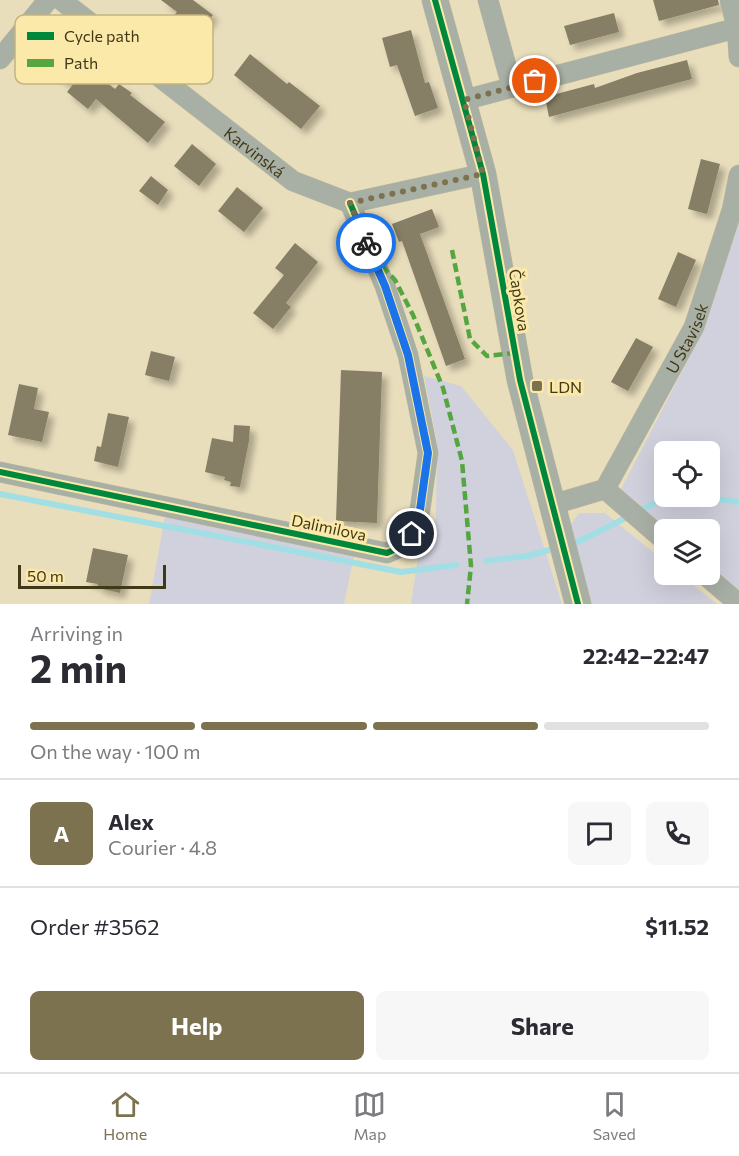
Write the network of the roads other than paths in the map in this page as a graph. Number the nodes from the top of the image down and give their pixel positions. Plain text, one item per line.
1 (48, 0) edge
2 (61, 0) edge
3 (435, 0) edge
4 (488, 0) edge
5 (730, 0) edge
6 (36, 15) edge
7 (80, 15) edge
8 (737, 28) junction
9 (15, 41) edge
10 (739, 57) edge
11 (0, 59) edge
12 (169, 84) edge
13 (512, 87) junction
14 (464, 100) junction
15 (483, 174) junction
16 (739, 175) edge
17 (350, 203) junction
18 (0, 472) edge
19 (604, 489) junction
20 (551, 505) junction
21 (654, 532) edge
22 (717, 585) edge
23 (578, 604) edge
24 (739, 604) edge

1 - 6 street
2 - 7 street, Karvinská
3 - 14 street, Čapkova
4 - 13 street
5 - 8 street
8 - 10 street
8 - 13 street
9 - 11 street
12 - 17 street, Karvinská
13 - 14 street
14 - 15 street, Čapkova
15 - 17 street
15 - 20 street, Čapkova
16 - 19 street, U Stavisek
17 - 18 street, Dalimilova
19 - 20 street
19 - 21 street
20 - 23 street, Čapkova
22 - 24 street

